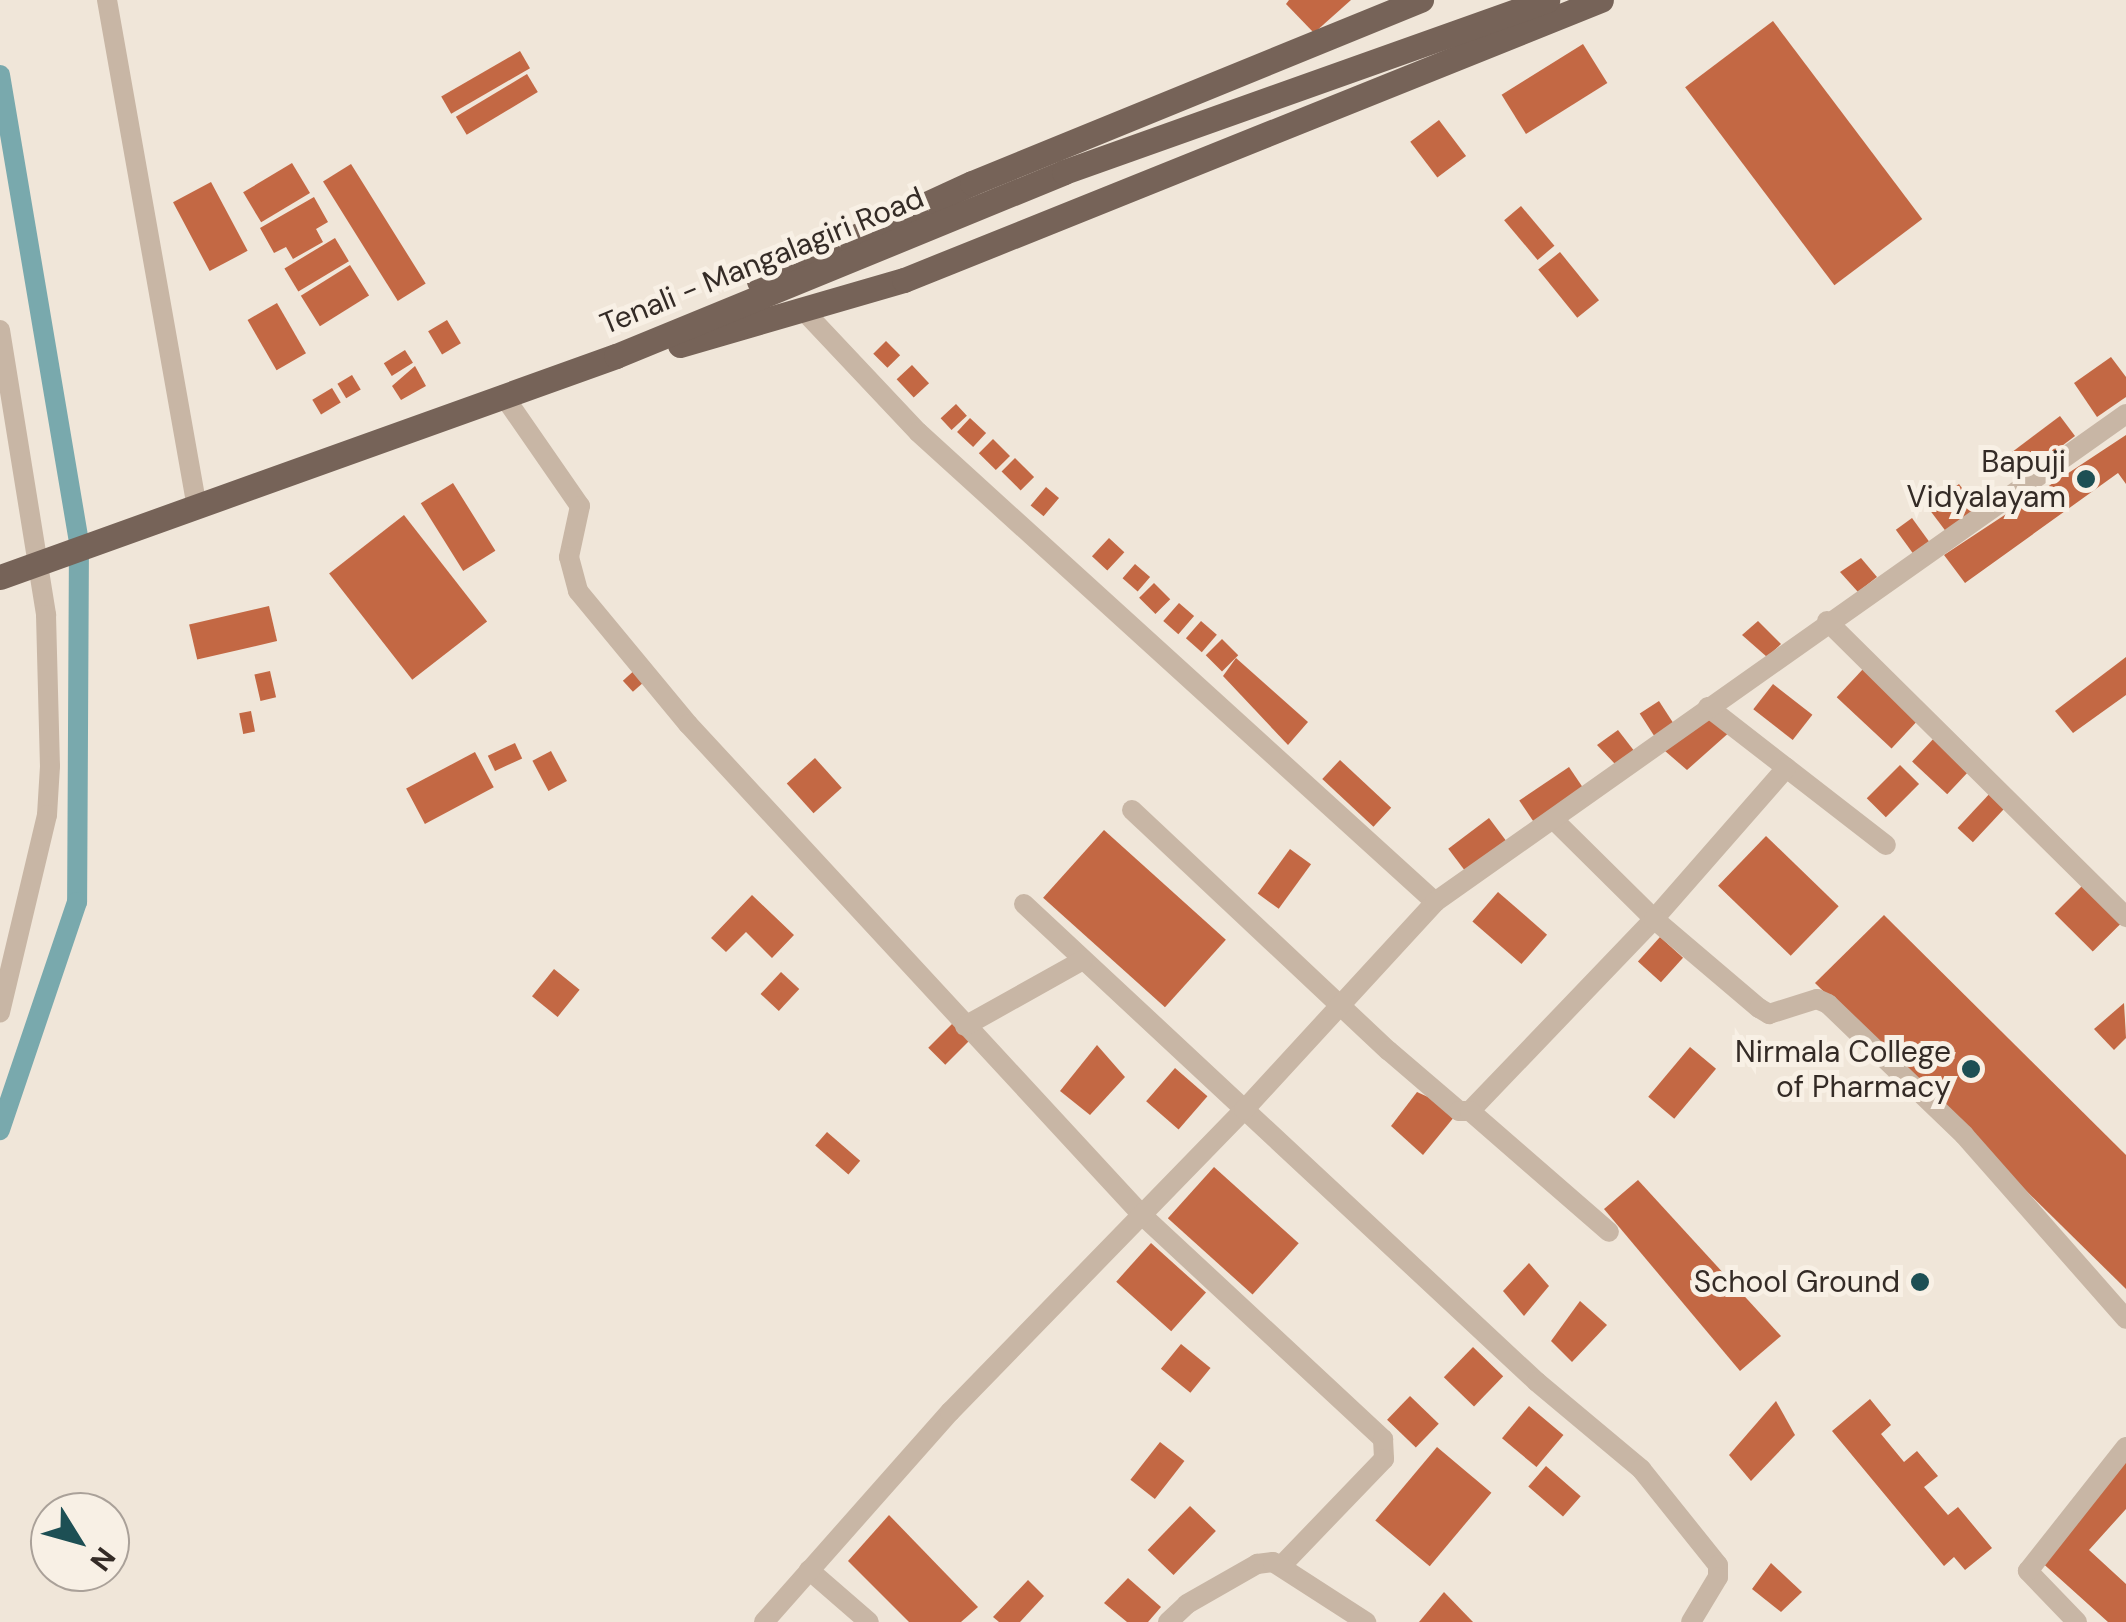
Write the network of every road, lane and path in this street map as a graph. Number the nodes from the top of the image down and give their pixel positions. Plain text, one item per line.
1 (107, 0) edge
2 (1420, 0) edge
3 (1547, 0) edge
4 (1601, 0) edge
5 (803, 310) junction
6 (0, 330) edge
7 (567, 373) junction
8 (503, 395) junction
9 (2126, 414) edge
10 (197, 508) junction
11 (41, 562) junction
12 (0, 577) edge
13 (1826, 621) junction
14 (1708, 707) junction
15 (1786, 768) junction
16 (1132, 810) dead end
17 (1554, 820) junction
18 (1886, 845) dead end
19 (1435, 902) junction
20 (1024, 904) dead end
21 (2126, 918) edge
22 (1654, 919) junction
23 (1083, 960) junction
24 (1337, 1002) junction
25 (0, 1012) edge
26 (965, 1026) junction
27 (1244, 1110) junction
28 (1470, 1111) junction
29 (1143, 1216) junction
30 (1609, 1232) dead end
31 (2126, 1320) edge
32 (2126, 1447) edge
33 (1283, 1564) junction
34 (809, 1570) junction
35 (764, 1622) edge
36 (869, 1622) edge
37 (1168, 1622) edge
38 (1366, 1622) edge
39 (1692, 1622) edge
40 (2077, 1622) edge

1 - 10 street
2 - 7 main road
3 - 7 main road, Tenali - Mangalagiri Road
4 - 5 main road
5 - 7 main road
5 - 19 street
6 - 11 street
7 - 8 main road, Tenali - Mangalagiri Road
8 - 10 main road, Tenali - Mangalagiri Road
8 - 26 street
9 - 13 street
10 - 11 main road, Tenali - Mangalagiri Road
11 - 12 main road, Tenali - Mangalagiri Road
11 - 25 street
13 - 14 street
13 - 21 street
14 - 15 street
14 - 17 street
15 - 18 street
15 - 22 street
16 - 24 street
17 - 19 street
17 - 22 street
19 - 24 street
20 - 23 street
22 - 28 street
22 - 31 street
23 - 26 street
23 - 27 street
24 - 27 street
24 - 28 street
26 - 29 street
27 - 29 street
27 - 39 street
28 - 30 street
29 - 33 street
29 - 34 street
32 - 40 street
33 - 37 street
33 - 38 street
34 - 35 street
34 - 36 street

